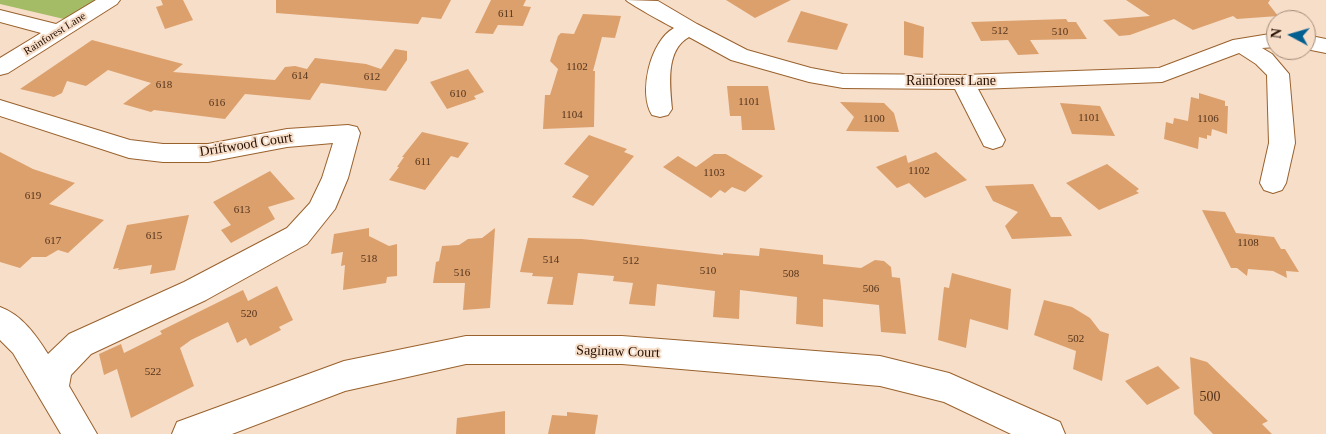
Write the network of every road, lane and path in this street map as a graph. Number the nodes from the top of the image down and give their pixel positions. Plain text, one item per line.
1 (110, 0) edge
2 (636, 0) edge
3 (0, 16) edge
4 (690, 29) junction
5 (59, 31) junction
6 (1266, 41) edge
7 (1241, 45) junction
8 (0, 68) edge
9 (963, 82) junction
10 (0, 108) edge
11 (660, 109) dead end
12 (993, 140) dead end
13 (1273, 183) dead end
14 (0, 320) edge
15 (52, 388) junction
16 (80, 434) edge
17 (189, 434) edge
18 (1048, 434) edge

1 - 5 street, Rainforest Lane
2 - 4 street, Rainforest Lane
3 - 5 street
4 - 9 street, Rainforest Lane
4 - 11 street
5 - 8 street, Rainforest Lane
6 - 7 street, Rainforest Lane
7 - 9 street, Rainforest Lane
7 - 13 street
9 - 12 street
10 - 15 street, Driftwood Court
14 - 15 street
15 - 16 street
17 - 18 street, Saginaw Court

